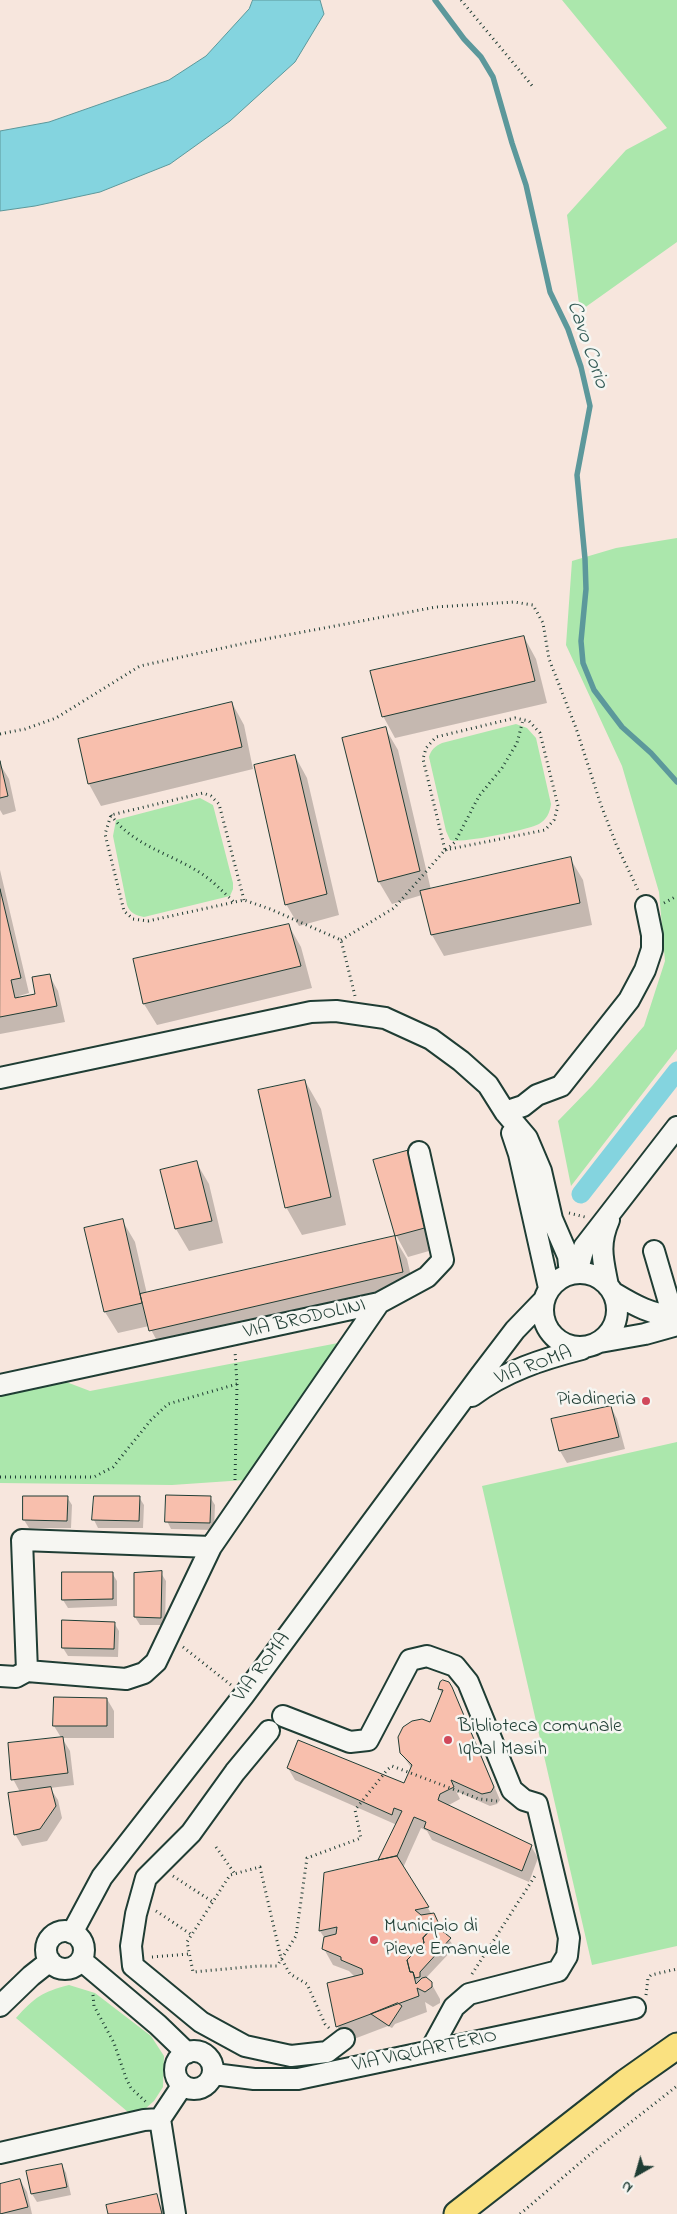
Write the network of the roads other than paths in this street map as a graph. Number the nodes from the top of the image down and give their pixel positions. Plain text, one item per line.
1 (646, 906) road end
2 (0, 1078) edge
3 (505, 1112) junction
4 (677, 1127) edge
5 (419, 1152) dead end
6 (616, 1207) junction
7 (654, 1251) dead end
8 (574, 1273) junction
9 (611, 1290) junction
10 (546, 1295) junction
11 (379, 1303) junction
12 (676, 1319) edge
13 (594, 1345) junction
14 (0, 1385) edge
15 (459, 1406) junction
16 (212, 1547) junction
17 (26, 1671) junction
18 (0, 1676) edge
19 (283, 1716) dead end
20 (268, 1731) dead end
21 (72, 1933) junction
22 (81, 1960) junction
23 (50, 1961) junction
24 (0, 2006) edge
25 (635, 2008) road end
26 (344, 2039) road end
27 (677, 2046) edge
28 (430, 2051) junction
29 (187, 2052) junction
30 (214, 2074) junction
31 (182, 2086) junction
32 (161, 2117) junction
33 (0, 2153) edge
34 (175, 2214) edge
35 (457, 2214) edge

1 - 3 street
2 - 3 street
3 - 8 street
3 - 10 street
4 - 6 street
5 - 11 street
6 - 8 street
6 - 9 street
7 - 12 street
8 - 9 street
8 - 10 street
9 - 12 street
9 - 13 street
10 - 13 street
10 - 15 street, VIA ROMA
11 - 14 street, VIA BRODOLINI
11 - 16 street, VIA BRODOLINI
12 - 13 street, VIA ROMA
13 - 15 street, VIA ROMA
15 - 21 street, VIA ROMA
16 - 17 street, VIA BRODOLINI
16 - 17 street
17 - 18 street, VIA BRODOLINI
19 - 28 street
20 - 26 street
21 - 22 street
21 - 23 street
22 - 23 street
22 - 29 street
23 - 24 street
25 - 28 street, VIA VIQUARTERIO
27 - 35 main road
28 - 30 street, VIA VIQUARTERIO
29 - 30 street
29 - 31 street
30 - 31 street
31 - 32 street
32 - 33 street
32 - 34 street

